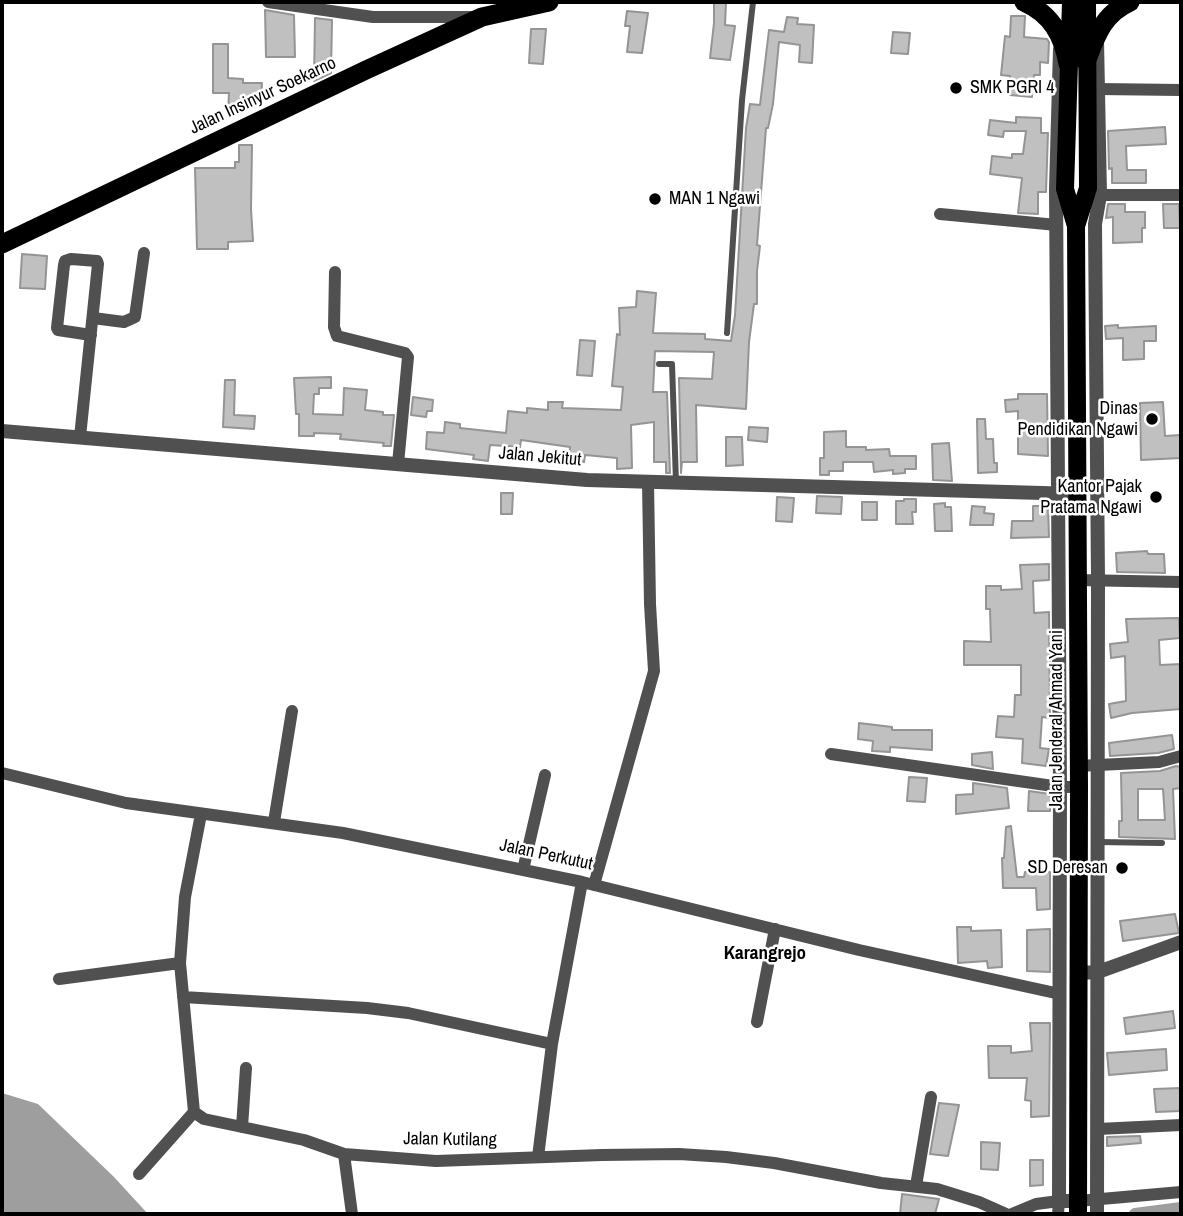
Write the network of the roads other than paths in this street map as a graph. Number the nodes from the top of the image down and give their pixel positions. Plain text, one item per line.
1 (268, 2) edge
2 (549, 2) edge
3 (753, 2) edge
4 (1024, 2) edge
5 (1071, 2) edge
6 (1087, 2) edge
7 (1130, 2) edge
8 (482, 18) junction
9 (1097, 32) junction
10 (1060, 38) junction
11 (1077, 63) junction
12 (1098, 89) junction
13 (1181, 90) edge
14 (1093, 195) junction
15 (1181, 195) edge
16 (940, 214) dead end
17 (1057, 225) junction
18 (1076, 226) junction
19 (2, 244) edge
20 (144, 253) dead end
21 (335, 272) dead end
22 (93, 318) junction
23 (727, 333) dead end
24 (91, 335) junction
25 (659, 364) dead end
26 (2, 431) edge
27 (80, 437) junction
28 (398, 464) junction
29 (648, 482) junction
30 (676, 482) junction
31 (1057, 494) junction
32 (1077, 494) junction
33 (1077, 580) junction
34 (1098, 580) junction
35 (1181, 582) edge
36 (292, 711) dead end
37 (831, 754) dead end
38 (1181, 756) edge
39 (1078, 766) junction
40 (1097, 766) junction
41 (2, 774) edge
42 (545, 775) dead end
43 (1060, 787) junction
44 (1079, 787) junction
45 (201, 814) junction
46 (274, 822) junction
47 (1098, 842) junction
48 (1162, 843) dead end
49 (523, 870) junction
50 (588, 883) junction
51 (775, 929) junction
52 (1181, 942) edge
53 (180, 962) junction
54 (1098, 972) junction
55 (1079, 973) junction
56 (59, 979) dead end
57 (1060, 994) junction
58 (1079, 994) junction
59 (183, 997) junction
60 (757, 1022) dead end
61 (552, 1044) junction
62 (246, 1068) dead end
63 (931, 1097) dead end
64 (194, 1112) junction
65 (1181, 1125) edge
66 (242, 1127) junction
67 (1098, 1129) junction
68 (344, 1154) junction
69 (538, 1157) junction
70 (139, 1174) dead end
71 (916, 1186) junction
72 (1181, 1192) edge
73 (1097, 1207) edge
74 (1058, 1209) edge
75 (1078, 1210) edge
76 (352, 1214) edge
77 (1006, 1214) edge
78 (1012, 1214) edge

1 - 8 street
2 - 8 highway, Jalan Insinyur Soekarno
3 - 23 lane
4 - 10 highway
5 - 10 street
5 - 11 main road, Jalan Jenderal Ahmad Yani
6 - 9 street
6 - 11 main road, Jalan Jenderal Ahmad Yani
7 - 9 highway
8 - 19 highway, Jalan Insinyur Soekarno
9 - 11 highway
9 - 12 street
10 - 11 highway
10 - 17 street
11 - 14 main road, Jalan Jenderal Ahmad Yani
11 - 18 main road, Jalan Jenderal Ahmad Yani
12 - 13 street
12 - 14 street
14 - 15 street
14 - 18 main road, Jalan Jenderal Ahmad Yani
14 - 34 street
16 - 17 street
17 - 31 street
18 - 32 main road, Jalan Jenderal Ahmad Yani
20 - 22 street
21 - 28 street
22 - 24 street
22 - 24 street
24 - 27 street
25 - 30 lane
26 - 27 street, Jalan Jekitut
27 - 28 street, Jalan Jekitut
28 - 29 street, Jalan Jekitut
29 - 30 street, Jalan Jekitut
29 - 50 street
30 - 31 street, Jalan Jekitut
31 - 32 street, Jalan Jekitut
31 - 43 street
32 - 33 main road, Jalan Jenderal Ahmad Yani
33 - 34 street
33 - 39 main road, Jalan Jenderal Ahmad Yani
34 - 35 street
34 - 40 street
36 - 46 street
37 - 43 street
38 - 40 street
39 - 40 street
39 - 44 main road, Jalan Jenderal Ahmad Yani
40 - 47 street
41 - 45 street, Jalan Perkutut
42 - 49 street
43 - 44 street
43 - 57 street
44 - 55 main road, Jalan Jenderal Ahmad Yani
45 - 46 street, Jalan Perkutut
45 - 53 street
46 - 49 street, Jalan Perkutut
47 - 48 lane
47 - 54 street
49 - 50 street, Jalan Perkutut
50 - 51 street, Jalan Perkutut
50 - 61 street
51 - 57 street, Jalan Perkutut
51 - 60 street
52 - 54 street
53 - 56 street
53 - 59 street
54 - 55 street
54 - 67 street
55 - 58 main road, Jalan Jenderal Ahmad Yani
57 - 58 street, Jalan Perkutut
57 - 74 street
58 - 75 main road, Jalan Jenderal Ahmad Yani
59 - 61 street
59 - 64 street
61 - 69 street
62 - 66 street
63 - 71 street
64 - 66 street, Jalan Kutilang
64 - 70 street
65 - 67 street
66 - 68 street, Jalan Kutilang
67 - 73 street
68 - 69 street, Jalan Kutilang
68 - 76 street
69 - 71 street, Jalan Kutilang
71 - 77 street, Jalan Kutilang
72 - 73 street
73 - 75 street
74 - 75 street
74 - 78 street

